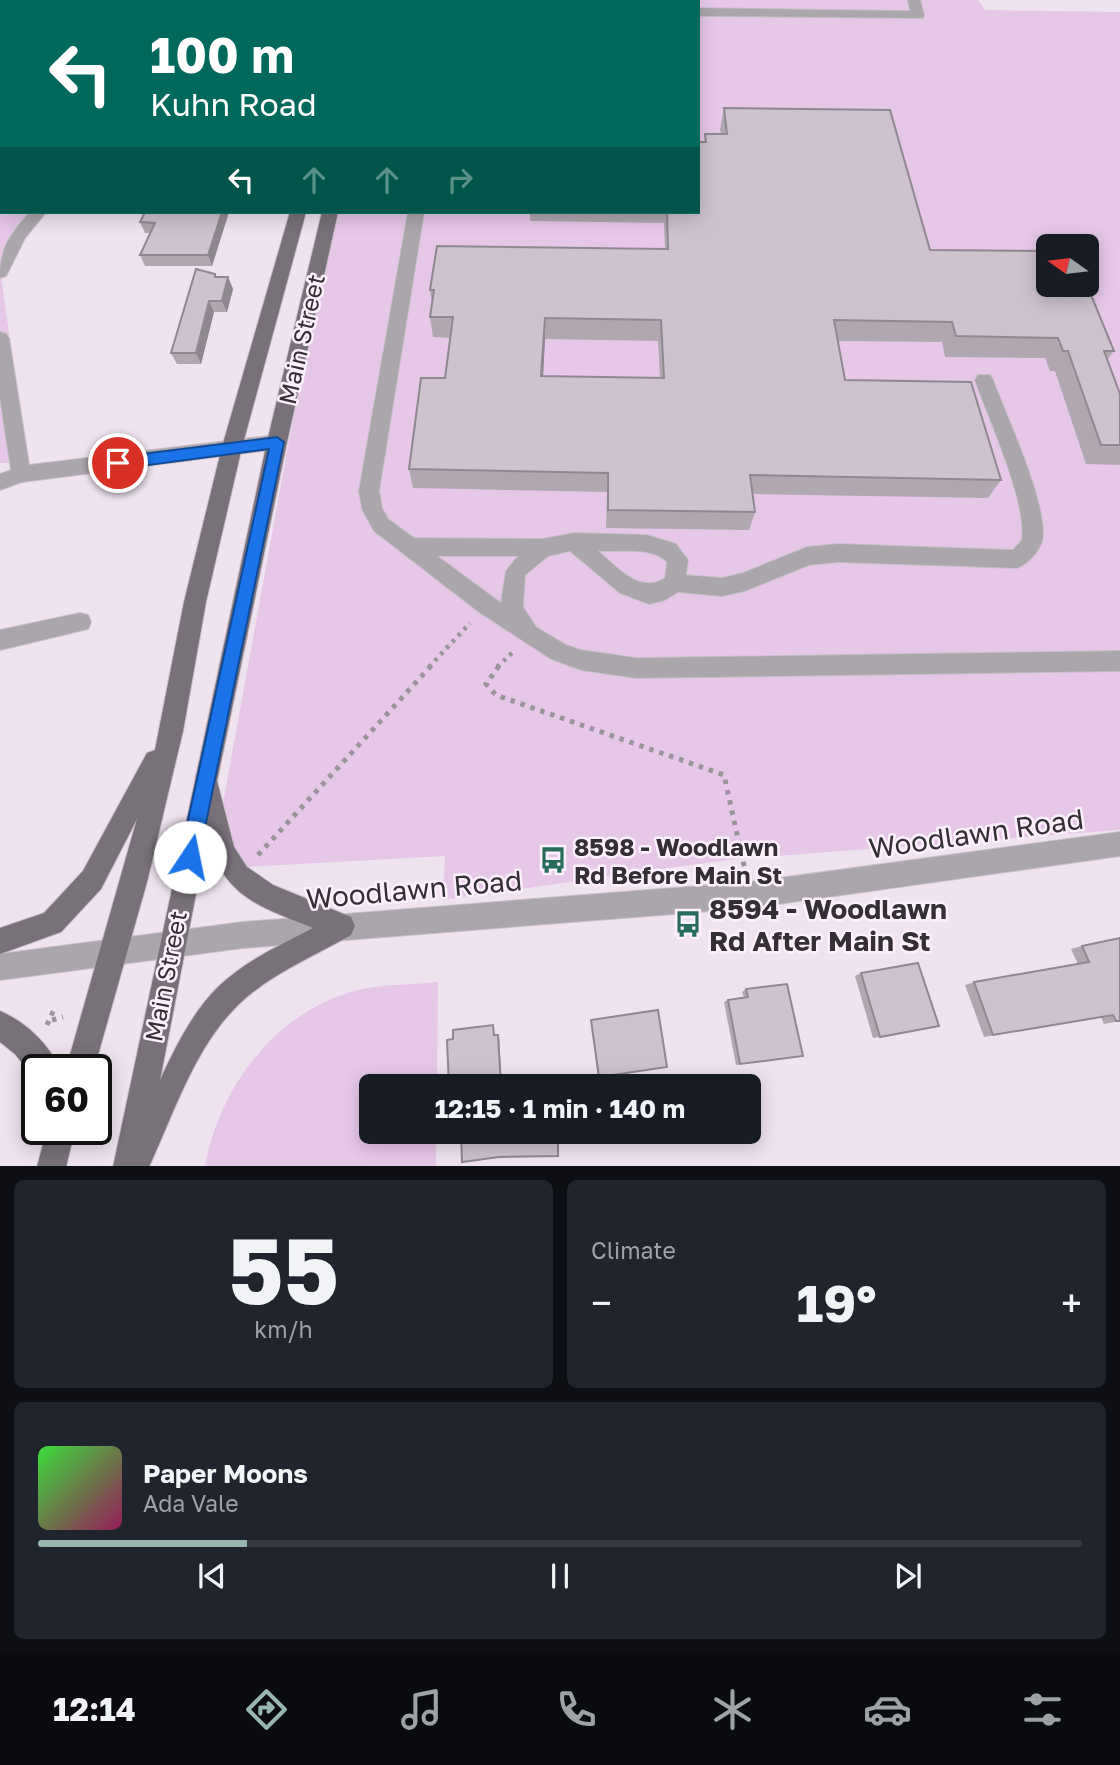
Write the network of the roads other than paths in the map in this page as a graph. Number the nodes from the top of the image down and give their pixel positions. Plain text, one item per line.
1 (914, 0) edge
2 (700, 12) edge
3 (36, 214) edge
4 (297, 214) edge
5 (330, 214) edge
6 (416, 214) edge
7 (0, 272) edge
8 (0, 338) edge
9 (984, 380) dead end
10 (277, 442) junction
11 (232, 447) junction
12 (0, 470) edge
13 (21, 474) junction
14 (0, 482) edge
15 (574, 542) junction
16 (412, 547) junction
17 (542, 548) junction
18 (675, 583) junction
19 (80, 622) dead end
20 (530, 635) junction
21 (0, 640) edge
22 (1120, 661) edge
23 (171, 731) junction
24 (206, 779) junction
25 (1120, 845) edge
26 (342, 926) junction
27 (0, 941) edge
28 (172, 943) junction
29 (115, 952) junction
30 (0, 967) edge
31 (0, 1026) edge
32 (33, 1054) edge
33 (84, 1054) edge
34 (56, 1145) edge
35 (51, 1166) edge
36 (128, 1166) edge
37 (134, 1166) edge

1 - 2 street
3 - 7 street
4 - 11 main road, Main Street
5 - 10 main road, Main Street
6 - 16 street
8 - 13 street
9 - 18 street
10 - 11 street
10 - 24 main road, Main Street
11 - 13 street
11 - 23 main road, Main Street
12 - 13 street
13 - 14 street
15 - 17 street
15 - 18 street
15 - 18 street
16 - 17 street
16 - 20 street
17 - 20 street
19 - 21 street
20 - 22 street
23 - 27 main road
23 - 29 main road, Main Street
24 - 26 main road
24 - 28 main road, Main Street
25 - 26 street, Woodlawn Road
26 - 28 street, Woodlawn Road
26 - 37 main road
28 - 29 street, Woodlawn Road
28 - 36 main road, Main Street
29 - 30 street, Woodlawn Road
29 - 33 main road, Main Street
31 - 32 main road
34 - 35 main road

